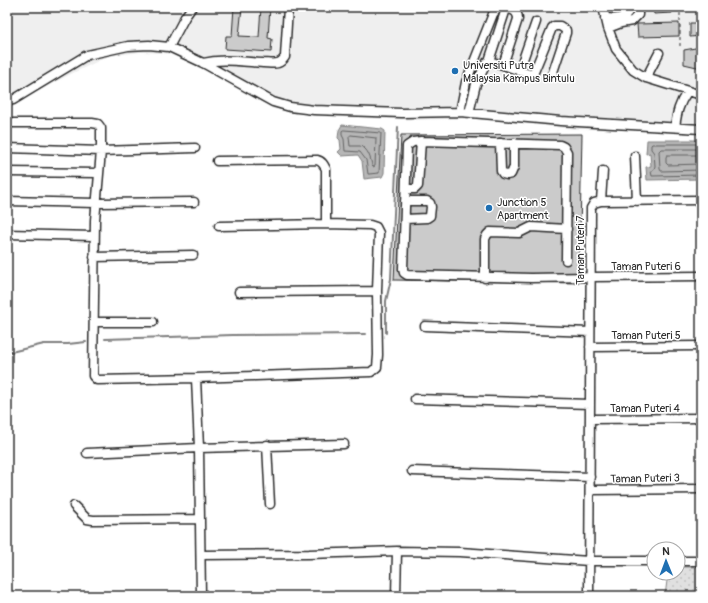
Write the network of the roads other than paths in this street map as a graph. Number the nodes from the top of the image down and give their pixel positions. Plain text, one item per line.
1 (192, 7) edge
2 (288, 7) edge
3 (603, 7) edge
4 (629, 7) edge
5 (638, 8) edge
6 (506, 9) junction
7 (605, 18) junction
8 (536, 22) dead end
9 (608, 28) junction
10 (169, 47) junction
11 (659, 53) dead end
12 (489, 61) junction
13 (203, 63) junction
14 (503, 65) junction
15 (520, 71) junction
16 (552, 75) dead end
17 (646, 78) junction
18 (687, 92) junction
19 (701, 95) edge
20 (7, 101) edge
21 (464, 112) junction
22 (7, 123) edge
23 (675, 127) junction
24 (701, 129) edge
25 (421, 142) junction
26 (500, 143) junction
27 (514, 143) junction
28 (7, 148) edge
29 (195, 148) dead end
30 (101, 150) junction
31 (635, 156) dead end
32 (217, 161) dead end
33 (603, 171) dead end
34 (7, 172) edge
35 (98, 173) junction
36 (406, 189) junction
37 (701, 200) edge
38 (7, 201) edge
39 (405, 201) junction
40 (601, 201) junction
41 (637, 201) junction
42 (194, 202) dead end
43 (96, 203) junction
44 (405, 219) junction
45 (326, 224) junction
46 (219, 226) dead end
47 (567, 229) junction
48 (7, 234) edge
49 (94, 236) junction
50 (194, 254) dead end
51 (94, 257) junction
52 (566, 260) dead end
53 (701, 276) edge
54 (590, 277) junction
55 (485, 278) junction
56 (378, 291) junction
57 (239, 292) dead end
58 (94, 322) junction
59 (153, 322) dead end
60 (425, 326) dead end
61 (590, 332) junction
62 (701, 346) edge
63 (590, 347) junction
64 (196, 378) junction
65 (414, 399) dead end
66 (590, 404) junction
67 (701, 418) edge
68 (590, 419) junction
69 (344, 444) dead end
70 (267, 446) junction
71 (199, 448) junction
72 (87, 453) dead end
73 (412, 471) dead end
74 (590, 477) junction
75 (701, 488) edge
76 (590, 490) junction
77 (270, 504) dead end
78 (74, 506) dead end
79 (200, 519) junction
80 (397, 551) junction
81 (201, 555) junction
82 (589, 561) junction
83 (646, 561) edge
84 (686, 561) edge
85 (701, 561) edge
86 (201, 596) edge
87 (396, 596) edge
88 (589, 596) edge

1 - 10 street
2 - 13 street
3 - 7 street
4 - 5 street
4 - 7 street
5 - 9 street
6 - 12 street
6 - 14 street
6 - 21 street
7 - 9 street
8 - 15 street
9 - 17 street
10 - 13 street
10 - 20 street
11 - 17 street
12 - 14 street
12 - 21 street
13 - 21 street
14 - 15 street
15 - 16 street
17 - 18 street
18 - 19 street
18 - 23 street
21 - 23 street
22 - 30 street
23 - 24 street
25 - 26 street
25 - 36 street
25 - 36 street
26 - 27 street
26 - 27 street
27 - 47 street
28 - 30 street
29 - 30 street
30 - 35 street
31 - 41 street
32 - 45 street
33 - 40 street
34 - 35 street
35 - 43 street
36 - 39 street
37 - 41 street
38 - 43 street
39 - 44 street
39 - 44 street
40 - 41 street
40 - 54 street, Taman Puteri 7
42 - 43 street
43 - 49 street
44 - 55 street, Taman Puteri 6
45 - 46 street
45 - 56 street
47 - 52 street
47 - 55 street
48 - 49 street
49 - 51 street
50 - 51 street
51 - 58 street
53 - 54 street, Taman Puteri 6
54 - 55 street, Taman Puteri 6
54 - 61 street, Taman Puteri 7
56 - 57 street
56 - 64 street
58 - 59 street
58 - 64 street
60 - 61 street
61 - 63 street, Taman Puteri 7
62 - 63 street, Taman Puteri 5
63 - 66 street, Taman Puteri 7
64 - 71 street
65 - 66 street
66 - 68 street, Taman Puteri 7
67 - 68 street, Taman Puteri 4
68 - 74 street, Taman Puteri 7
69 - 70 street
70 - 71 street
70 - 77 street
71 - 72 street
71 - 79 street
73 - 74 street
74 - 76 street, Taman Puteri 7
75 - 76 street, Taman Puteri 3
76 - 82 street, Taman Puteri 7
78 - 79 street
79 - 81 street
80 - 81 street
80 - 82 street
80 - 87 street
81 - 86 street
82 - 83 street
82 - 88 street, Taman Puteri 7
84 - 85 street

